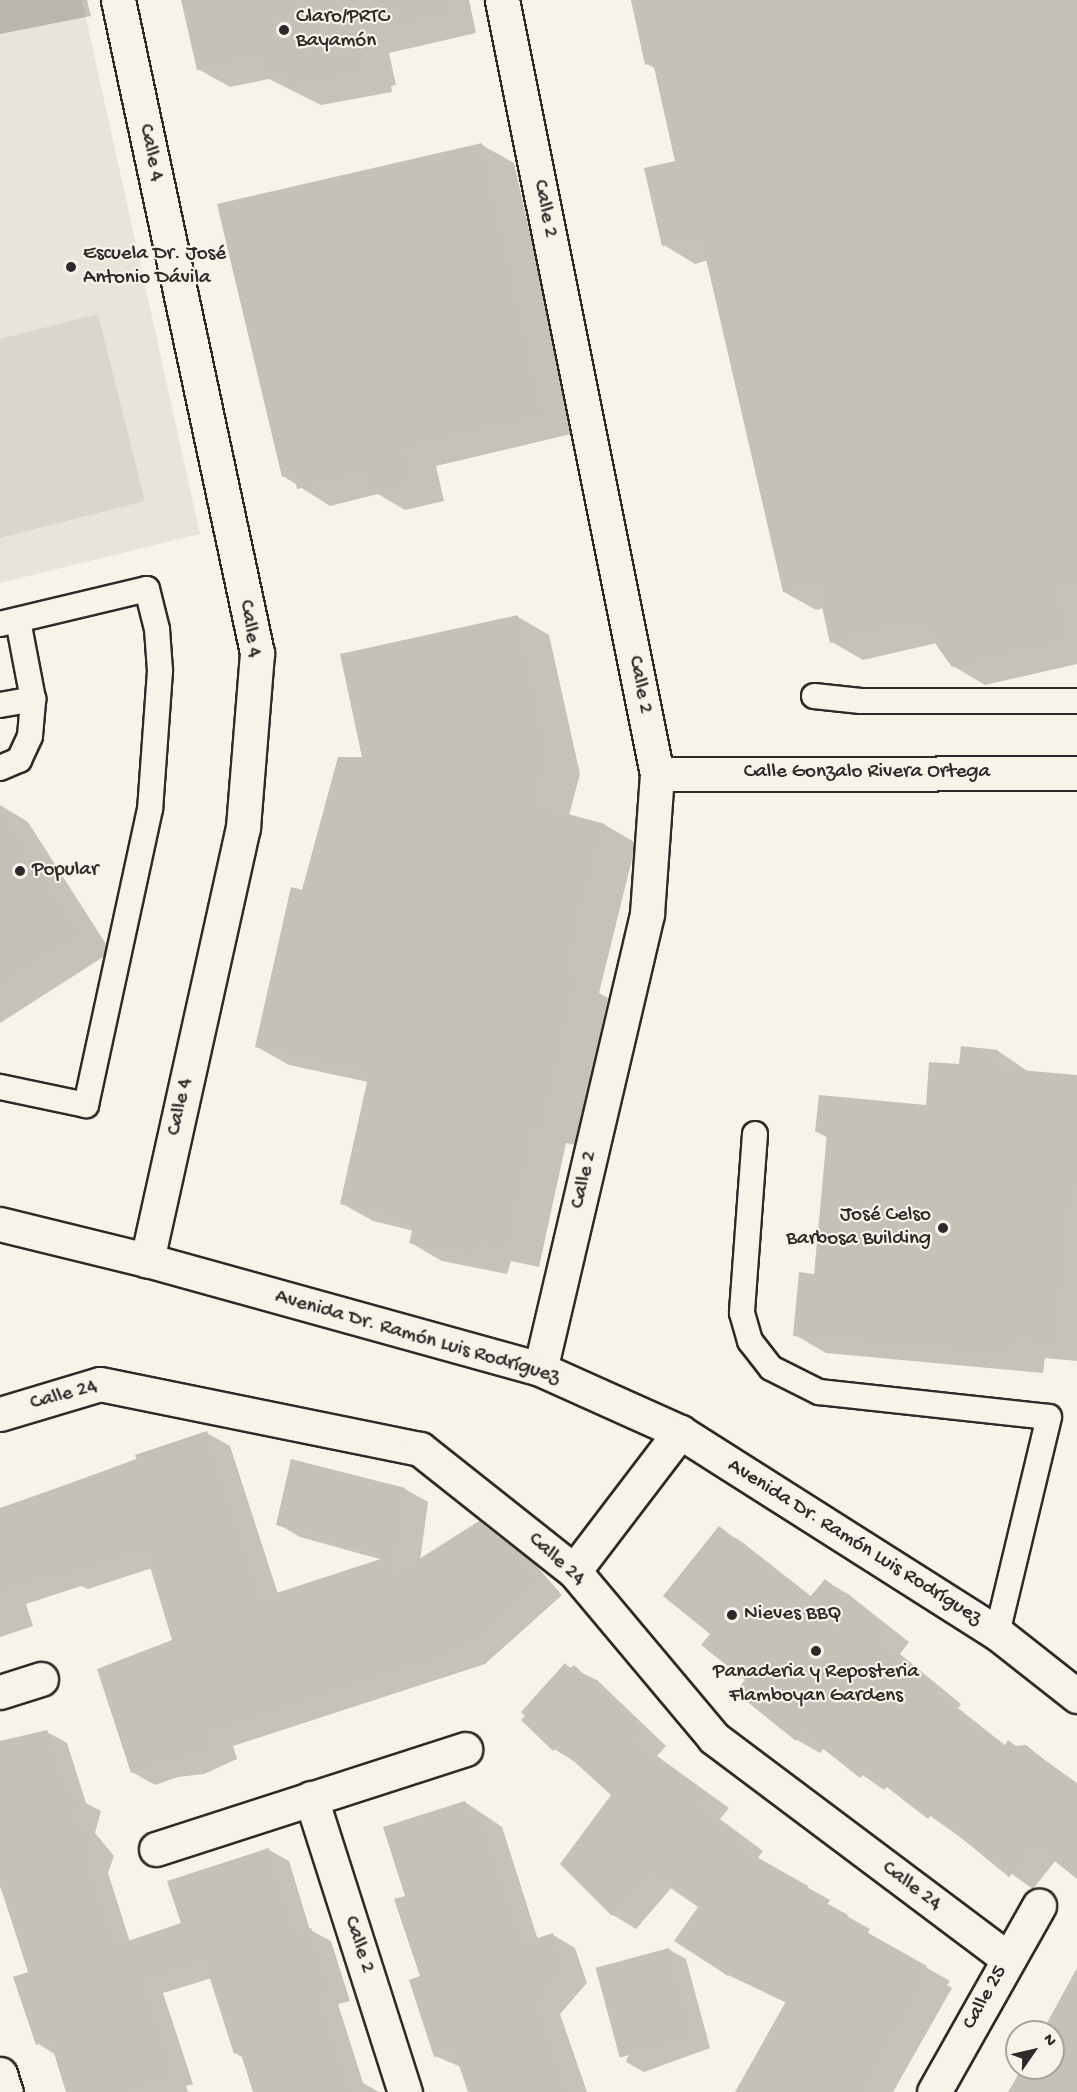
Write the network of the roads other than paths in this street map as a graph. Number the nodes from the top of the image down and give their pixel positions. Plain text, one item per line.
1 (118, 0) edge
2 (502, 0) edge
3 (9, 622) edge
4 (814, 696) dead end
5 (33, 699) junction
6 (1077, 700) edge
7 (0, 705) edge
8 (0, 768) edge
9 (1077, 773) edge
10 (657, 774) junction
11 (0, 1087) edge
12 (755, 1134) dead end
13 (0, 1224) edge
14 (147, 1260) junction
15 (540, 1369) junction
16 (0, 1414) edge
17 (680, 1432) junction
18 (574, 1572) junction
19 (997, 1633) junction
20 (41, 1679) dead end
21 (0, 1692) edge
22 (1077, 1696) edge
23 (465, 1749) dead end
24 (311, 1798) junction
25 (156, 1849) dead end
26 (1038, 1906) dead end
27 (1008, 1959) junction
28 (0, 2074) edge
29 (6, 2092) edge
30 (405, 2092) edge
31 (934, 2092) edge

1 - 14 street, Calle 4
2 - 10 street, Calle 2
3 - 5 lane
3 - 11 lane
4 - 6 lane
5 - 7 lane
5 - 8 lane
9 - 10 street, Calle Gonzalo Rivera Ortega
10 - 15 street, Calle 2
12 - 19 lane
13 - 14 street, Avenida Dr. Ramón Luis Rodríguez
14 - 15 street, Avenida Dr. Ramón Luis Rodríguez
15 - 17 street, Avenida Dr. Ramón Luis Rodríguez
16 - 18 street, Calle 24
17 - 18 street
17 - 19 street, Avenida Dr. Ramón Luis Rodríguez
18 - 27 street, Calle 24
19 - 22 street, Avenida Dr. Ramón Luis Rodríguez
20 - 21 street
23 - 24 street
24 - 25 street
24 - 30 street, Calle 2
26 - 27 street, Calle 25
27 - 31 street, Calle 25
28 - 29 street

